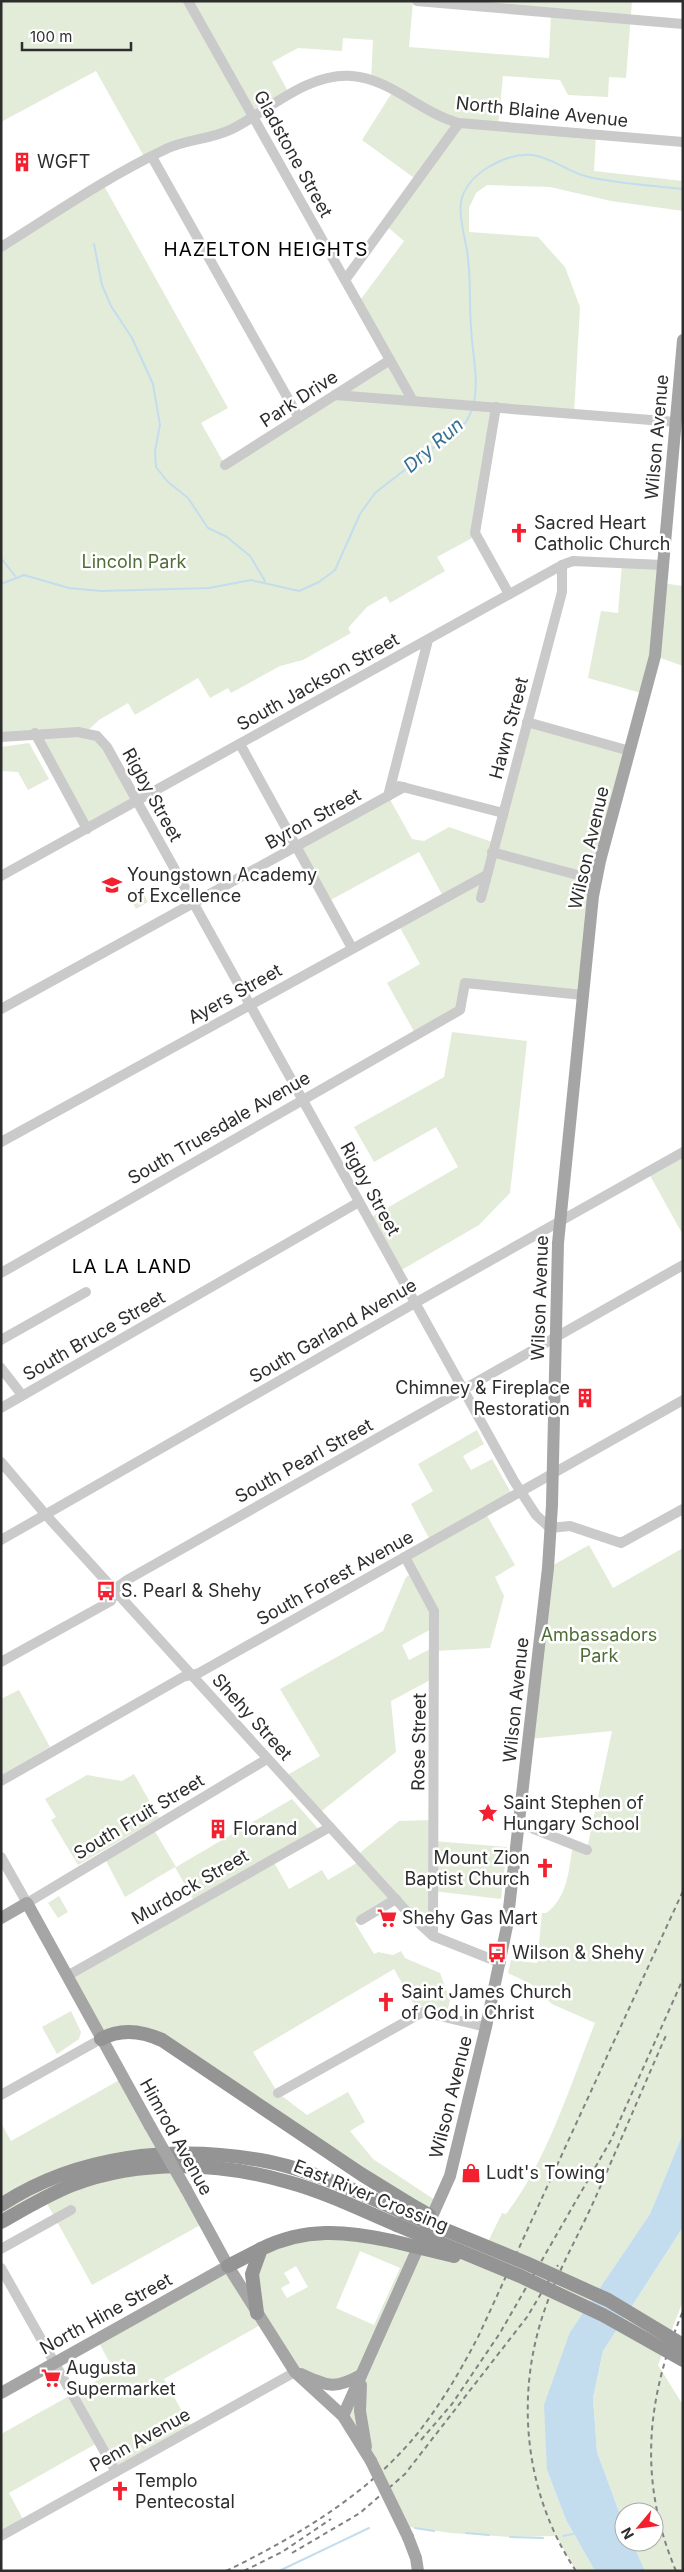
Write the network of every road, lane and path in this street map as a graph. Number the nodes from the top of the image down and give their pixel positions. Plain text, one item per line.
1 (188, 1) edge
2 (417, 1) edge
3 (683, 24) edge
4 (253, 117) junction
5 (458, 123) junction
6 (683, 142) edge
7 (152, 157) junction
8 (1, 248) edge
9 (345, 280) junction
10 (683, 340) edge
11 (390, 360) junction
12 (335, 394) junction
13 (413, 400) junction
14 (496, 407) junction
15 (299, 418) junction
16 (676, 422) junction
17 (225, 465) dead end
18 (562, 565) junction
19 (663, 565) junction
20 (509, 594) junction
21 (428, 640) junction
22 (527, 722) junction
23 (35, 733) junction
24 (1, 738) edge
25 (240, 744) junction
26 (630, 751) junction
27 (391, 784) junction
28 (404, 787) junction
29 (388, 796) junction
30 (137, 801) junction
31 (503, 813) junction
32 (87, 829) junction
33 (297, 846) junction
34 (492, 852) junction
35 (1, 876) edge
36 (485, 876) junction
37 (596, 880) junction
38 (481, 898) dead end
39 (193, 903) junction
40 (352, 948) junction
41 (583, 995) junction
42 (250, 1005) junction
43 (1, 1009) edge
44 (302, 1099) junction
45 (1, 1142) edge
46 (683, 1152) edge
47 (359, 1202) junction
48 (559, 1222) junction
49 (683, 1265) edge
50 (1, 1273) edge
51 (86, 1292) dead end
52 (415, 1303) junction
53 (556, 1337) junction
54 (1, 1340) edge
55 (1, 1368) edge
56 (463, 1390) junction
57 (22, 1395) junction
58 (683, 1400) edge
59 (1, 1408) edge
60 (1, 1462) edge
61 (553, 1473) junction
62 (521, 1491) junction
63 (683, 1509) edge
64 (46, 1515) junction
65 (550, 1528) junction
66 (1, 1540) edge
67 (405, 1556) junction
68 (115, 1592) junction
69 (1, 1662) edge
70 (191, 1675) junction
71 (267, 1759) junction
72 (1, 1780) edge
73 (519, 1823) junction
74 (330, 1827) junction
75 (587, 1850) dead end
76 (1, 1857) edge
77 (396, 1899) junction
78 (27, 1903) junction
79 (1, 1918) edge
80 (361, 1920) dead end
81 (432, 1936) junction
82 (501, 1963) junction
83 (67, 1976) junction
84 (486, 2027) junction
85 (101, 2039) junction
86 (278, 2093) dead end
87 (1, 2094) edge
88 (1, 2205) edge
89 (71, 2210) dead end
90 (403, 2213) junction
91 (1, 2222) edge
92 (1, 2249) edge
93 (261, 2249) junction
94 (228, 2266) junction
95 (498, 2267) junction
96 (1, 2268) edge
97 (258, 2313) junction
98 (683, 2345) edge
99 (683, 2360) edge
100 (54, 2363) junction
101 (295, 2372) junction
102 (361, 2375) junction
103 (1, 2393) edge
104 (343, 2416) junction
105 (369, 2456) junction
106 (116, 2472) junction
107 (1, 2536) edge
108 (418, 2571) edge

1 - 4 street, Gladstone Street
2 - 3 street
4 - 5 street, North Blaine Avenue
4 - 7 street, North Blaine Avenue
4 - 9 street, Gladstone Street
5 - 6 street, North Blaine Avenue
5 - 9 street
7 - 8 street, North Blaine Avenue
7 - 15 street
9 - 11 street, Gladstone Street
10 - 16 main road, Wilson Avenue
11 - 12 street, Park Drive
11 - 13 street, Gladstone Street
12 - 13 street
12 - 15 street, Park Drive
13 - 14 street
14 - 16 street
14 - 20 street
15 - 17 street, Park Drive
16 - 19 main road, Wilson Avenue
18 - 19 street, South Jackson Street
18 - 20 street, South Jackson Street
18 - 22 street, Hawn Street
19 - 26 main road, Wilson Avenue
20 - 21 street, South Jackson Street
21 - 25 street, South Jackson Street
21 - 27 street
22 - 26 street
22 - 31 street, Hawn Street
23 - 24 street
23 - 30 street, Rigby Street
23 - 32 street
25 - 30 street, South Jackson Street
25 - 33 street
26 - 37 main road, Wilson Avenue
27 - 28 street
27 - 29 street
28 - 29 street, Byron Street
28 - 31 street
29 - 33 street, Byron Street
30 - 32 street, South Jackson Street
30 - 39 street, Rigby Street
31 - 34 street, Hawn Street
32 - 35 street, South Jackson Street
33 - 39 street, Byron Street
33 - 40 street
34 - 36 street, Hawn Street
34 - 37 street
36 - 38 street, Hawn Street
36 - 40 street, Ayers Street
37 - 41 main road, Wilson Avenue
39 - 42 street, Rigby Street
39 - 43 street, Byron Street
40 - 42 street, Ayers Street
41 - 44 street, South Truesdale Avenue
41 - 48 main road, Wilson Avenue
42 - 44 street, Rigby Street
42 - 45 street, Ayers Street
44 - 47 street, Rigby Street
44 - 50 street, South Truesdale Avenue
46 - 48 street, South Garland Avenue
47 - 52 street, Rigby Street
47 - 57 street, South Bruce Street
48 - 52 street, South Garland Avenue
48 - 53 main road, Wilson Avenue
49 - 53 street, South Pearl Street
51 - 54 street
52 - 56 street, Rigby Street
52 - 64 street, South Garland Avenue
53 - 56 street, South Pearl Street
53 - 61 main road, Wilson Avenue
55 - 57 street
56 - 62 street, Rigby Street
56 - 68 street, South Pearl Street
57 - 59 street, South Bruce Street
58 - 61 street, South Forest Avenue
60 - 64 street, Shehy Street
61 - 62 street, South Forest Avenue
61 - 65 main road, Wilson Avenue
62 - 65 street, Rigby Street
62 - 67 street, South Forest Avenue
63 - 65 street
64 - 66 street, South Garland Avenue
64 - 68 street, Shehy Street
65 - 73 main road, Wilson Avenue
67 - 70 street, South Forest Avenue
67 - 81 street, Rose Street
68 - 69 street, South Pearl Street
68 - 70 street, Shehy Street
70 - 71 street, Shehy Street
70 - 72 street, South Forest Avenue
71 - 74 street, Shehy Street
71 - 78 street, South Fruit Street
73 - 75 street
73 - 82 main road, Wilson Avenue
74 - 77 street, Shehy Street
74 - 83 street, Murdock Street
76 - 78 street, Himrod Avenue
77 - 80 street
77 - 81 street, Shehy Street
78 - 79 main road
78 - 83 main road, Himrod Avenue
81 - 82 street, Shehy Street
82 - 84 main road, Wilson Avenue
83 - 85 main road, Himrod Avenue
84 - 86 street
84 - 102 main road, Wilson Avenue
85 - 87 street
85 - 90 highway
85 - 94 main road, Himrod Avenue, bridge
88 - 90 highway, East River Crossing
89 - 92 street
90 - 91 highway, East River Crossing
90 - 95 highway, East River Crossing, bridge
90 - 98 highway, bridge
93 - 94 highway
93 - 95 highway, bridge
93 - 97 highway
94 - 97 main road, Himrod Avenue
94 - 100 main road, North Hine Street
95 - 99 highway, East River Crossing, bridge
96 - 100 street
97 - 101 main road, Himrod Avenue
100 - 103 main road, North Hine Street
100 - 106 street
101 - 102 main road
101 - 104 main road, Himrod Avenue
101 - 106 street, Penn Avenue
102 - 104 main road, Wilson Avenue
102 - 105 main road
104 - 105 main road, Himrod Avenue
105 - 108 main road, bridge
106 - 107 street, Penn Avenue

